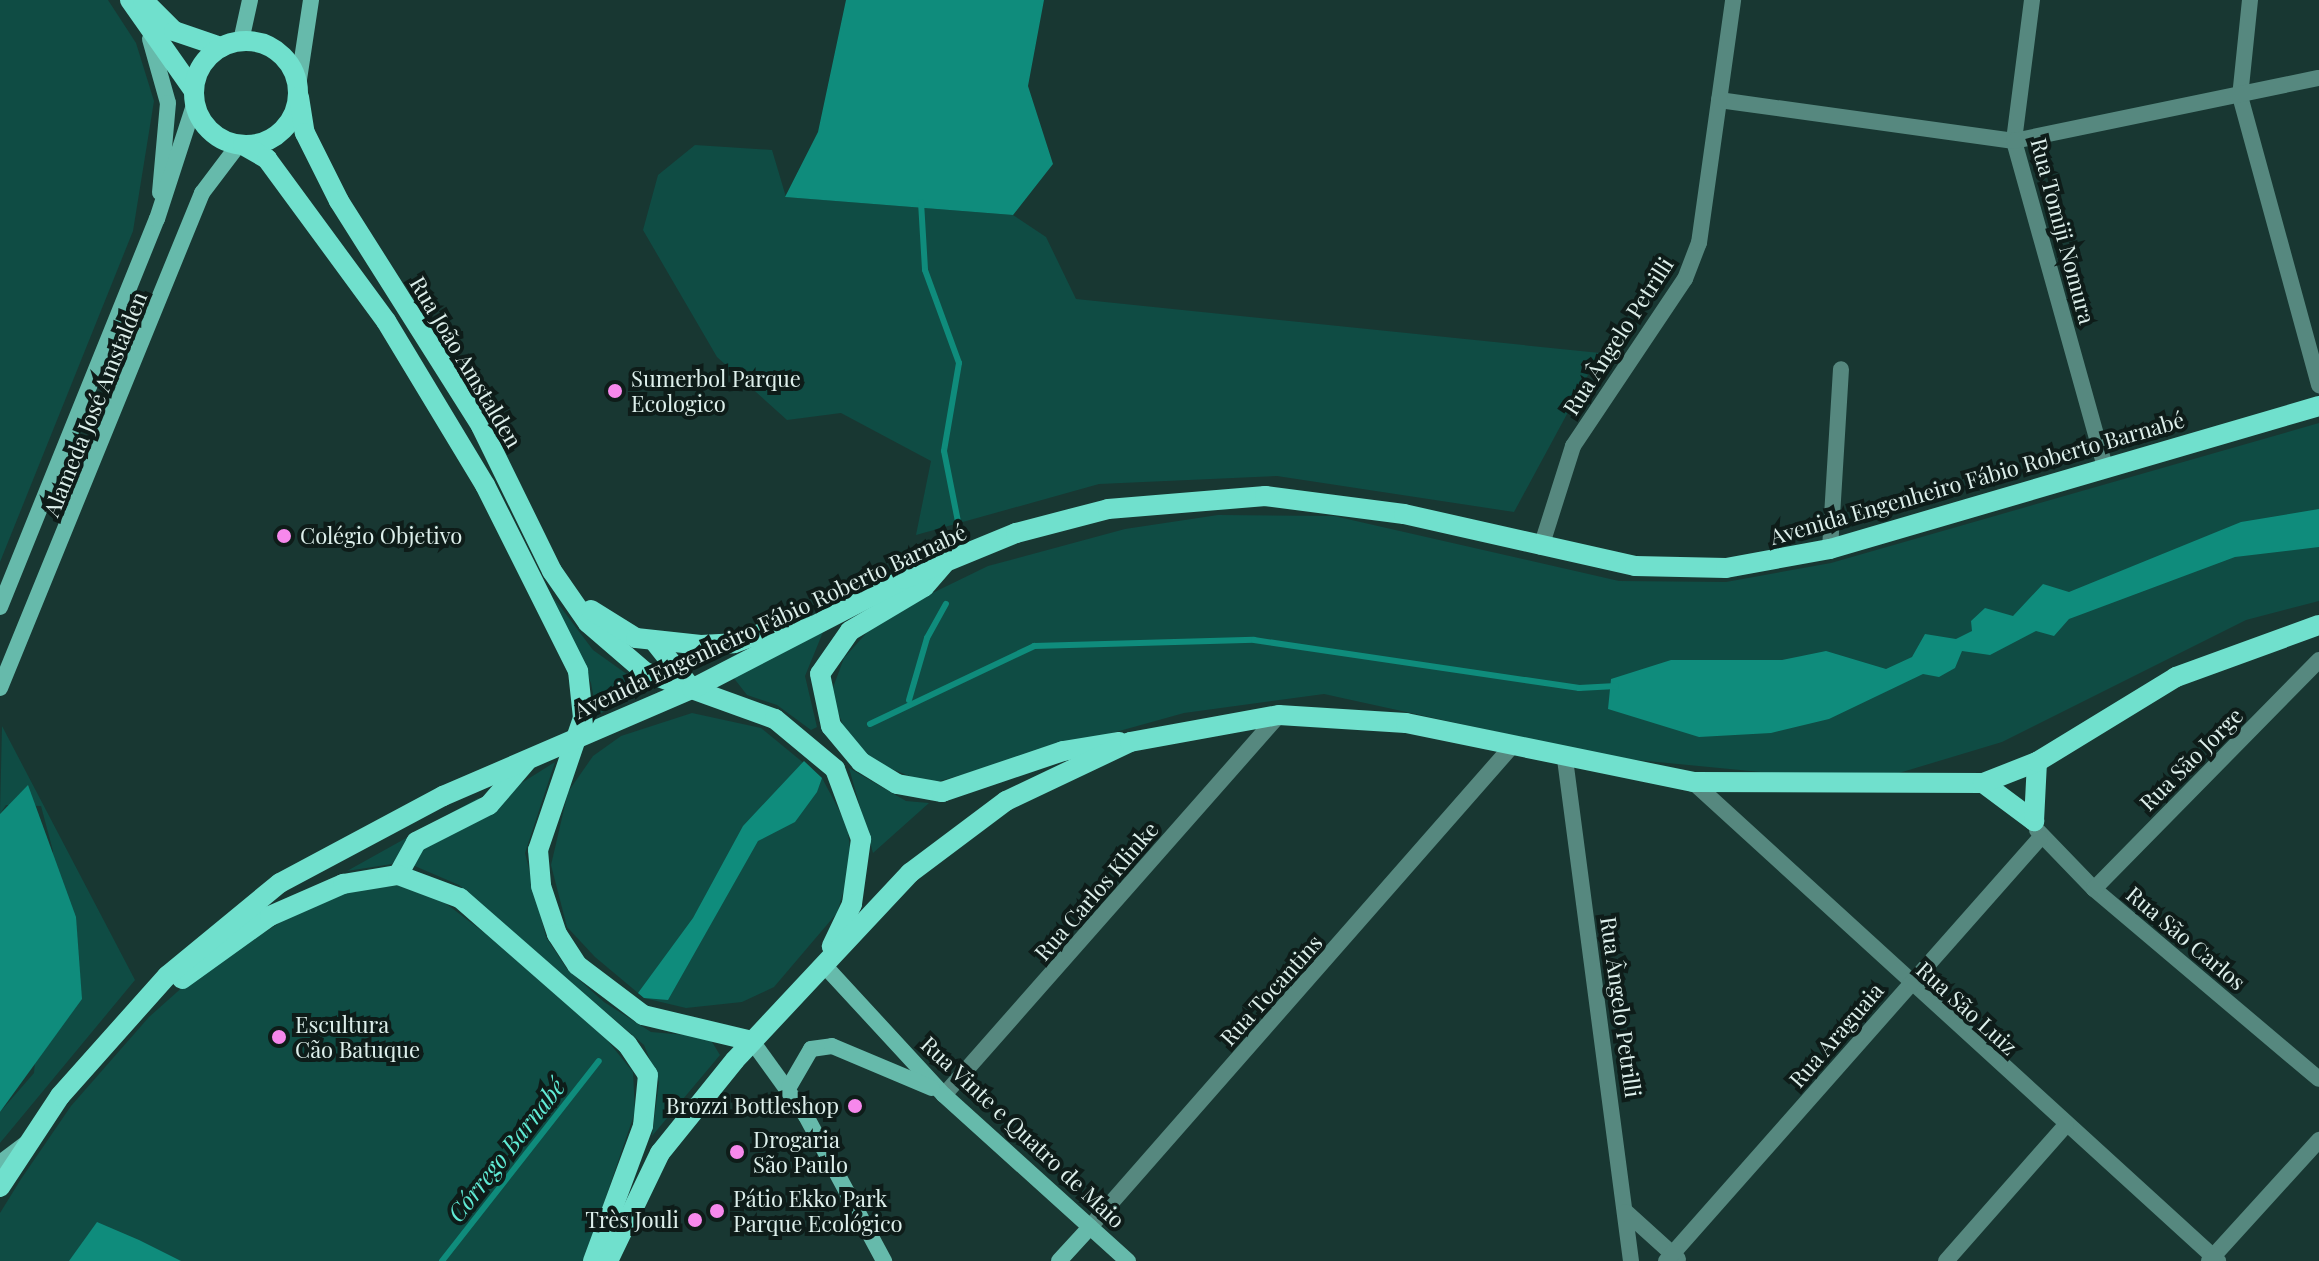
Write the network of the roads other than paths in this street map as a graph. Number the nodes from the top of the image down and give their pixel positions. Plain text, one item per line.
1 (130, 0) edge
2 (250, 0) edge
3 (311, 0) edge
4 (1733, 0) edge
5 (2032, 0) edge
6 (2250, 0) edge
7 (142, 9) edge
8 (231, 44) junction
9 (2319, 78) edge
10 (298, 91) junction
11 (2240, 96) junction
12 (194, 97) junction
13 (1719, 100) junction
14 (2014, 141) junction
15 (241, 145) junction
16 (157, 219) junction
17 (1841, 369) dead end
18 (2319, 385) edge
19 (2319, 406) edge
20 (2105, 468) junction
21 (1541, 547) junction
22 (1830, 549) junction
23 (946, 561) junction
24 (552, 571) junction
25 (0, 607) edge
26 (833, 615) junction
27 (2319, 625) edge
28 (654, 641) junction
29 (2319, 660) edge
30 (0, 688) edge
31 (692, 689) junction
32 (1279, 715) junction
33 (577, 740) junction
34 (1130, 742) junction
35 (1513, 745) junction
36 (529, 758) junction
37 (1565, 759) junction
38 (2037, 762) junction
39 (1693, 782) junction
40 (1983, 783) junction
41 (2037, 830) junction
42 (398, 875) junction
43 (2094, 889) junction
44 (823, 964) junction
45 (1909, 986) junction
46 (139, 1008) junction
47 (752, 1041) junction
48 (2319, 1079) edge
49 (789, 1087) junction
50 (944, 1095) junction
51 (2066, 1125) junction
52 (2319, 1140) edge
53 (26, 1143) junction
54 (0, 1163) edge
55 (0, 1187) edge
56 (1626, 1212) junction
57 (1090, 1227) junction
58 (1673, 1259) edge
59 (2213, 1259) edge
60 (593, 1261) edge
61 (608, 1261) edge
62 (884, 1261) edge
63 (1059, 1261) edge
64 (1128, 1261) edge
65 (1631, 1261) edge
66 (1946, 1261) edge

1 - 7 main road
2 - 8 street
3 - 10 street
4 - 13 street, Rua Ângelo Petrilli
5 - 14 street, Rua Tomiji Nomura
6 - 11 street
7 - 8 main road
7 - 12 main road
7 - 16 street
8 - 10 main road
8 - 12 main road
9 - 11 street
10 - 15 main road
10 - 24 main road, Rua João Amstalden
11 - 14 street
11 - 18 street
12 - 15 main road
12 - 16 street, Alameda José Amstalden
13 - 14 street
13 - 21 street, Rua Ângelo Petrilli
14 - 20 street, Rua Tomiji Nomura
15 - 30 street, Alameda José Amstalden
15 - 33 main road, Rua João Amstalden
16 - 25 street, Alameda José Amstalden
17 - 22 street
19 - 20 main road, Avenida Engenheiro Fábio Roberto Barnabé
20 - 22 main road, Avenida Engenheiro Fábio Roberto Barnabé
21 - 22 main road, Avenida Engenheiro Fábio Roberto Barnabé
21 - 23 main road, Avenida Engenheiro Fábio Roberto Barnabé
23 - 26 main road, Avenida Engenheiro Fábio Roberto Barnabé
23 - 34 main road
24 - 28 main road
24 - 31 main road, Rua João Amstalden
26 - 28 main road
26 - 31 main road, Avenida Engenheiro Fábio Roberto Barnabé
27 - 38 main road
28 - 31 main road
29 - 43 street, Rua São Jorge
31 - 33 main road, Avenida Engenheiro Fábio Roberto Barnabé
31 - 44 main road, Rua João Amstalden
32 - 34 main road
32 - 35 main road
32 - 50 street, Rua Carlos Klinke
33 - 36 main road, Avenida Engenheiro Fábio Roberto Barnabé
33 - 47 main road, Rua João Amstalden
34 - 44 main road
35 - 37 main road
35 - 57 street, Rua Tocantins
36 - 42 main road
36 - 46 main road, Avenida Engenheiro Fábio Roberto Barnabé
37 - 39 main road
37 - 56 street, Rua Ângelo Petrilli
38 - 40 main road
38 - 41 main road
39 - 40 main road
39 - 45 street, Rua São Luiz
40 - 41 main road
41 - 43 street, Rua São Carlos
41 - 45 street, Rua Araguaia
42 - 46 main road
42 - 60 main road
43 - 48 street, Rua São Carlos
44 - 47 main road
44 - 50 street, Rua Vinte e Quatro de Maio
45 - 51 street, Rua São Luiz
45 - 58 street, Rua Araguaia
46 - 53 main road, Avenida Engenheiro Fábio Roberto Barnabé
47 - 49 street
47 - 61 main road
49 - 50 street
49 - 62 street
50 - 57 street, Rua Vinte e Quatro de Maio
51 - 59 street, Rua São Luiz
51 - 66 street
52 - 59 street
53 - 54 street
53 - 55 main road, Avenida Engenheiro Fábio Roberto Barnabé
56 - 58 street
56 - 65 street, Rua Ângelo Petrilli
57 - 63 street, Rua Tocantins
57 - 64 street, Rua Vinte e Quatro de Maio

